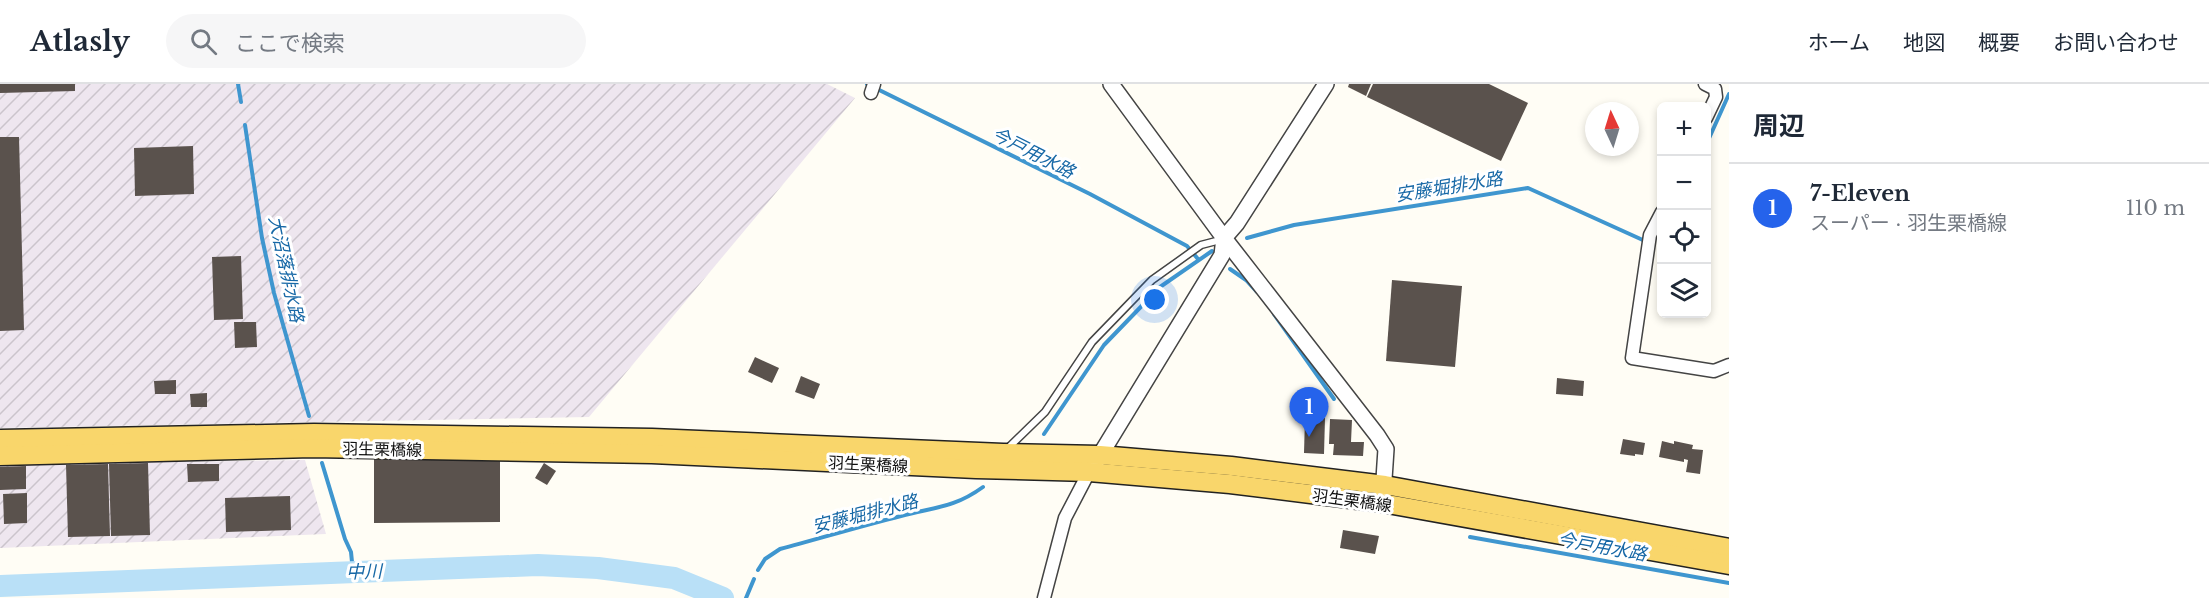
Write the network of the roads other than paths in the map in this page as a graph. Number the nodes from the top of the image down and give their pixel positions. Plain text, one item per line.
1 (1111, 84) edge
2 (1326, 84) edge
3 (1705, 84) edge
4 (1711, 109) edge
5 (1657, 222) edge
6 (1224, 238) junction
7 (1729, 365) edge
8 (0, 439) edge
9 (1003, 453) junction
10 (1100, 455) junction
11 (0, 456) edge
12 (1089, 472) junction
13 (1383, 494) junction
14 (1729, 548) edge
15 (1729, 565) edge
16 (1044, 598) edge

1 - 6 street
2 - 6 street
3 - 4 street
5 - 7 street
6 - 9 lane
6 - 10 street
6 - 13 street
8 - 9 main road, 羽生栗橋線
9 - 10 main road, 羽生栗橋線
10 - 12 street
10 - 13 main road, 羽生栗橋線
11 - 12 main road, 羽生栗橋線
12 - 13 main road, 羽生栗橋線
12 - 16 street
13 - 14 main road, 羽生栗橋線
13 - 15 main road, 羽生栗橋線

